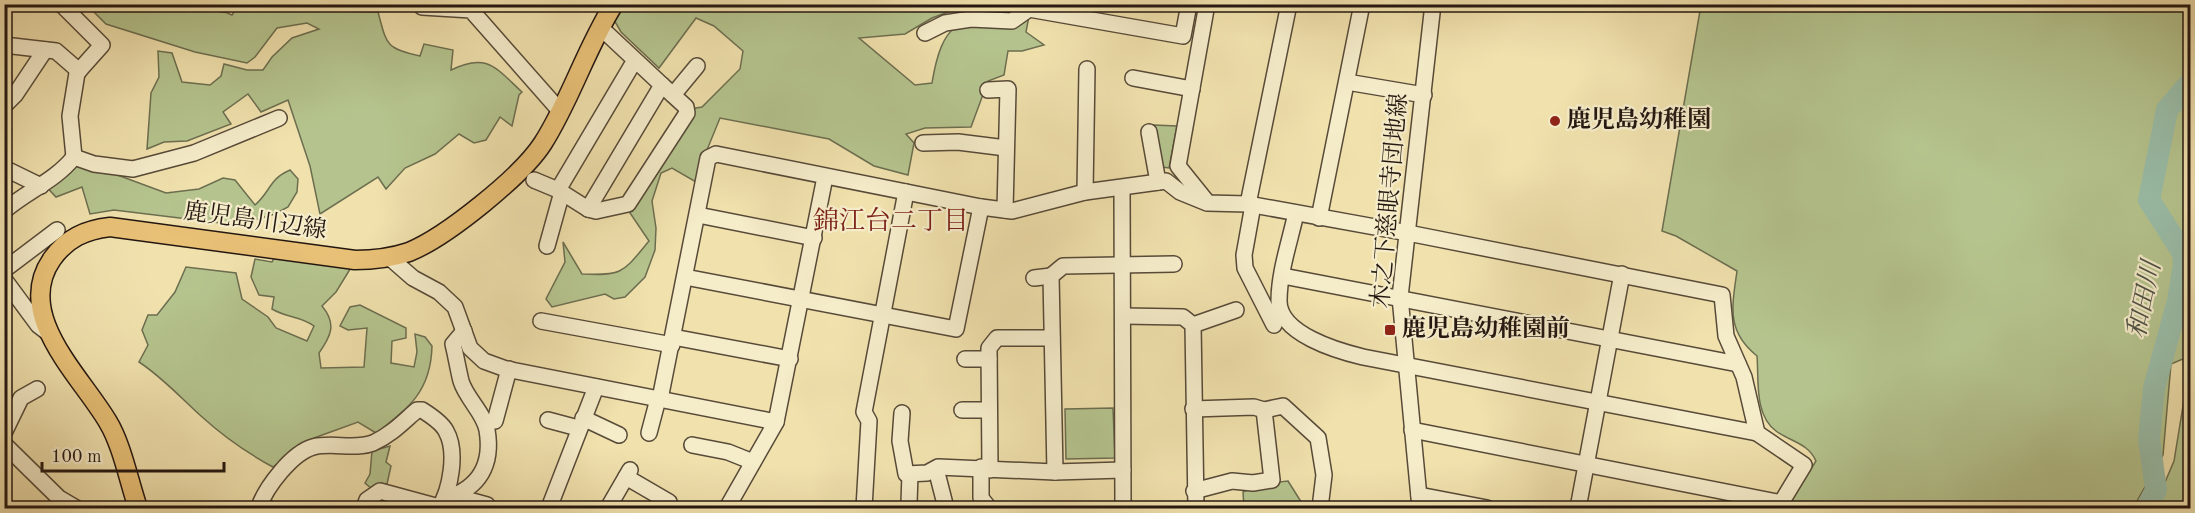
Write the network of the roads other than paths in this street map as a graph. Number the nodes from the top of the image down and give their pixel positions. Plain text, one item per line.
1 (61, 4) edge
2 (1189, 4) edge
3 (1207, 4) edge
4 (1289, 4) edge
5 (1362, 4) edge
6 (1433, 4) edge
7 (612, 5) edge
8 (422, 7) dead end
9 (1030, 7) edge
10 (601, 28) junction
11 (925, 33) dead end
12 (4, 45) edge
13 (45, 50) junction
14 (635, 60) junction
15 (697, 66) dead end
16 (1087, 69) dead end
17 (79, 71) junction
18 (1133, 78) dead end
19 (1347, 82) junction
20 (1192, 89) junction
21 (668, 90) junction
22 (988, 90) dead end
23 (1424, 96) junction
24 (4, 106) edge
25 (560, 111) junction
26 (279, 118) dead end
27 (1149, 132) dead end
28 (923, 143) dead end
29 (1006, 148) junction
30 (74, 157) junction
31 (4, 168) edge
32 (825, 177) junction
33 (534, 180) dead end
34 (1158, 182) junction
35 (41, 186) junction
36 (1122, 188) junction
37 (560, 191) junction
38 (906, 192) junction
39 (1085, 192) junction
40 (1208, 203) junction
41 (1250, 205) junction
42 (981, 207) junction
43 (588, 209) junction
44 (1005, 210) junction
45 (4, 211) edge
46 (1296, 213) junction
47 (698, 215) junction
48 (1319, 218) junction
49 (57, 230) dead end
50 (1408, 233) junction
51 (814, 238) junction
52 (547, 246) dead end
53 (389, 257) junction
54 (1122, 264) junction
55 (1174, 264) dead end
56 (4, 270) edge
57 (1622, 274) junction
58 (1052, 276) junction
59 (1283, 276) junction
60 (685, 277) junction
61 (1034, 278) dead end
62 (4, 279) edge
63 (1400, 297) junction
64 (802, 298) junction
65 (1236, 310) dead end
66 (882, 314) junction
67 (1123, 316) junction
68 (542, 321) dead end
69 (1193, 325) junction
70 (1274, 325) dead end
71 (464, 331) junction
72 (51, 335) junction
73 (1052, 338) junction
74 (1610, 338) junction
75 (672, 341) junction
76 (790, 359) junction
77 (965, 359) dead end
78 (989, 359) junction
79 (1738, 364) junction
80 (1406, 365) junction
81 (509, 369) junction
82 (596, 387) junction
83 (37, 389) dead end
84 (659, 399) junction
85 (1598, 402) junction
86 (1193, 409) junction
87 (962, 410) dead end
88 (989, 410) junction
89 (1264, 410) junction
90 (902, 414) dead end
91 (548, 420) dead end
92 (495, 421) dead end
93 (776, 422) junction
94 (581, 423) junction
95 (1412, 430) junction
96 (4, 433) edge
97 (649, 433) dead end
98 (1757, 433) junction
99 (619, 435) dead end
100 (4, 444) edge
101 (692, 445) dead end
102 (753, 462) junction
103 (1588, 464) junction
104 (936, 469) junction
105 (985, 469) junction
106 (1123, 470) junction
107 (1055, 472) junction
108 (910, 474) junction
109 (1194, 491) junction
110 (445, 502) edge
111 (669, 502) dead end
112 (1419, 502) edge
113 (56, 503) edge
114 (909, 503) dead end
115 (1780, 506) edge
116 (76, 508) edge
117 (138, 508) edge
118 (268, 508) edge
119 (364, 508) edge
120 (486, 508) edge
121 (549, 508) edge
122 (608, 508) edge
123 (728, 508) edge
124 (864, 508) edge
125 (946, 508) edge
126 (989, 508) edge
127 (1123, 508) edge
128 (1196, 508) edge
129 (1320, 508) edge
130 (1487, 508) edge
131 (1578, 508) edge

1 - 17 street
2 - 9 street
3 - 20 street
4 - 41 street
5 - 19 street
6 - 23 street, 木之下慈眼寺団地線
7 - 10 main road, 鹿児島川辺線
8 - 25 street
9 - 11 street
10 - 14 street
10 - 25 main road, 鹿児島川辺線
12 - 13 street
13 - 17 street
13 - 24 street
14 - 21 street
14 - 37 street
15 - 21 street
16 - 39 street
17 - 30 street
18 - 20 street
19 - 23 street
19 - 48 street
20 - 40 street
21 - 43 street
21 - 43 street
22 - 29 street
23 - 50 street, 木之下慈眼寺団地線
25 - 53 main road, 鹿児島川辺線
26 - 30 street
27 - 34 street
28 - 29 street
29 - 44 street
30 - 35 street
31 - 35 street
32 - 38 street
32 - 47 street
32 - 51 street
33 - 37 street
34 - 36 street
34 - 40 street
35 - 45 street
36 - 39 street
36 - 54 street
37 - 43 street
37 - 52 street
38 - 42 street
38 - 66 street
39 - 44 street
40 - 41 street
41 - 46 street
41 - 70 street
42 - 44 street
42 - 66 street
46 - 48 street
46 - 59 street
47 - 51 street
47 - 60 street
48 - 50 street
49 - 56 street
50 - 57 street
50 - 63 street, 木之下慈眼寺団地線
51 - 64 street
53 - 71 street
53 - 72 main road, 鹿児島川辺線
54 - 55 street
54 - 58 street
54 - 67 street
57 - 74 street
57 - 79 street
58 - 61 street
58 - 73 street
59 - 63 street
59 - 80 street
60 - 64 street
60 - 75 street
62 - 72 street
63 - 74 street
63 - 80 street, 木之下慈眼寺団地線
64 - 66 street
64 - 76 street
65 - 69 street
66 - 124 street
67 - 69 street
67 - 106 street
68 - 75 street
69 - 86 street
71 - 81 street
71 - 110 street
72 - 117 main road, 鹿児島川辺線
73 - 78 street
73 - 107 street
74 - 79 street
74 - 85 street
75 - 76 street
75 - 84 street
76 - 93 street
77 - 78 street
78 - 88 street
79 - 98 street
80 - 85 street
80 - 95 street, 木之下慈眼寺団地線
81 - 82 street
81 - 92 street
82 - 84 street
82 - 94 street
83 - 96 street
84 - 93 street
84 - 97 street
85 - 98 street
85 - 103 street
86 - 89 street
86 - 109 street
87 - 88 street
88 - 105 street
89 - 109 street
89 - 129 street
90 - 108 street
91 - 94 street
93 - 102 street
94 - 99 street
94 - 121 street
95 - 103 street
95 - 112 street, 木之下慈眼寺団地線
98 - 115 street
100 - 113 street
101 - 102 street
102 - 123 street
103 - 115 street
103 - 131 street
104 - 105 street
104 - 108 street
104 - 125 street
105 - 107 street
105 - 126 street
106 - 107 street
106 - 127 street
108 - 114 street
109 - 128 street
110 - 118 street
110 - 119 street
110 - 120 street
111 - 122 street
112 - 130 street
113 - 116 street

